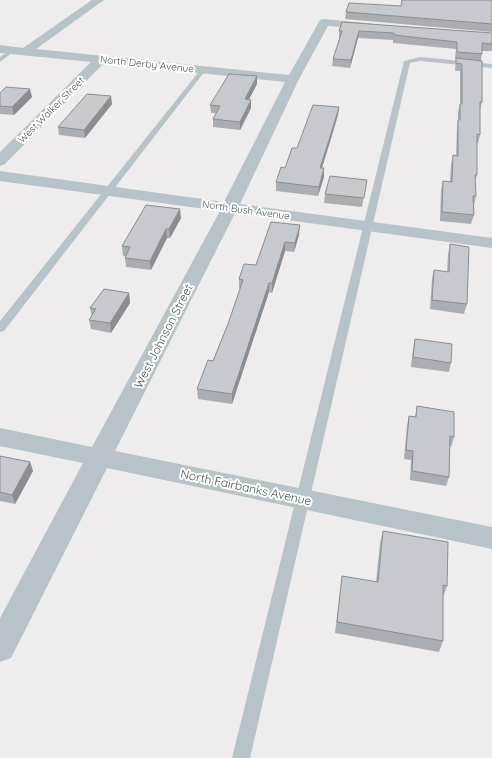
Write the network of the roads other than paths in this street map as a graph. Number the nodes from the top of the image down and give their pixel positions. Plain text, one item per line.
1 (99, 0) edge
2 (385, 27) edge
3 (0, 49) edge
4 (19, 51) junction
5 (101, 59) junction
6 (0, 60) edge
7 (492, 66) edge
8 (203, 70) junction
9 (293, 79) junction
10 (0, 161) edge
11 (0, 176) edge
12 (106, 191) junction
13 (230, 207) junction
14 (367, 226) junction
15 (492, 243) edge
16 (0, 328) edge
17 (0, 437) edge
18 (100, 457) junction
19 (304, 499) junction
20 (492, 538) edge
21 (0, 648) edge
22 (242, 758) edge

1 - 4 street
2 - 9 street, West Johnson Street
3 - 4 street, North Derby Avenue
4 - 5 street, North Derby Avenue
4 - 6 lane
5 - 8 street, North Derby Avenue
5 - 10 street, West Walker Street
7 - 14 lane
8 - 9 street, North Derby Avenue
8 - 12 lane
9 - 13 street, West Johnson Street
11 - 12 street, North Bush Avenue
12 - 13 street, North Bush Avenue
12 - 16 lane
13 - 14 street, North Bush Avenue
13 - 18 street, West Johnson Street
14 - 15 street, North Bush Avenue
14 - 19 lane
17 - 18 street, North Fairbanks Avenue
18 - 19 street, North Fairbanks Avenue
18 - 21 street, West Johnson Street
19 - 20 street, North Fairbanks Avenue
19 - 22 lane

